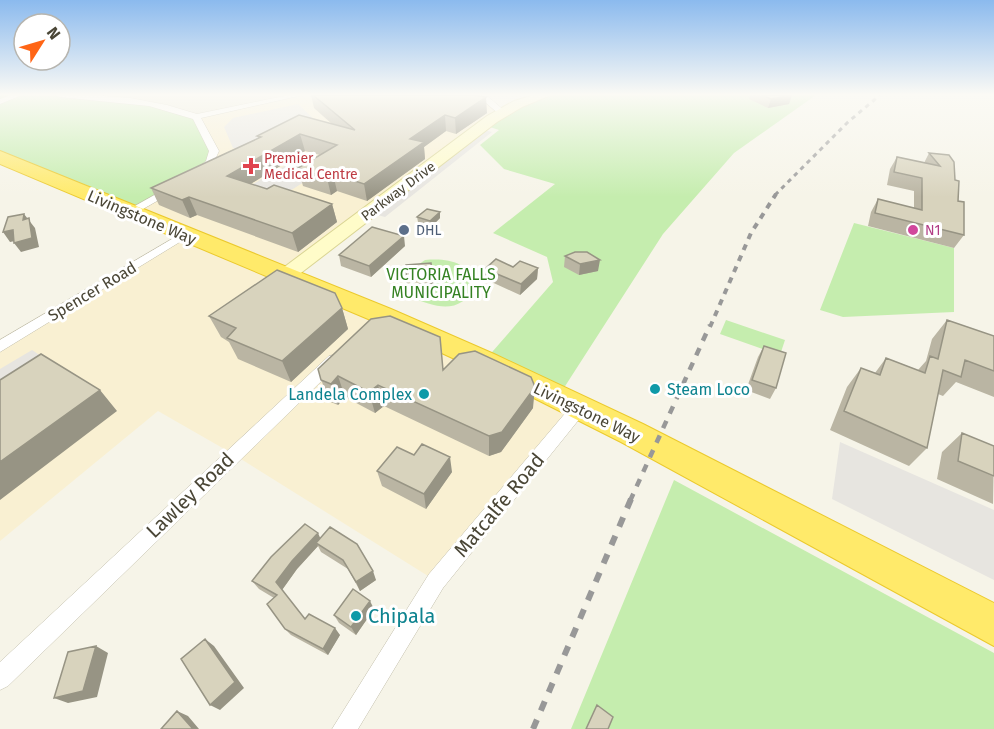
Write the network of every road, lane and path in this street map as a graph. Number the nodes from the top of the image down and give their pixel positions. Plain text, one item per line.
1 (202, 129) edge
2 (479, 129) edge
3 (0, 157) edge
4 (132, 211) junction
5 (184, 235) junction
6 (286, 275) junction
7 (0, 347) edge
8 (347, 348) edge
9 (579, 408) junction
10 (994, 625) edge
11 (0, 678) edge
12 (344, 729) edge

1 - 4 street
2 - 6 street, Parkway Drive
3 - 4 highway, Livingstone Way
4 - 5 highway, Livingstone Way
5 - 6 highway, Livingstone Way
5 - 7 street, Spencer Road
6 - 9 highway, Livingstone Way
8 - 11 street, Lawley Road
9 - 10 highway, Livingstone Way
9 - 12 street, Matcalfe Road

